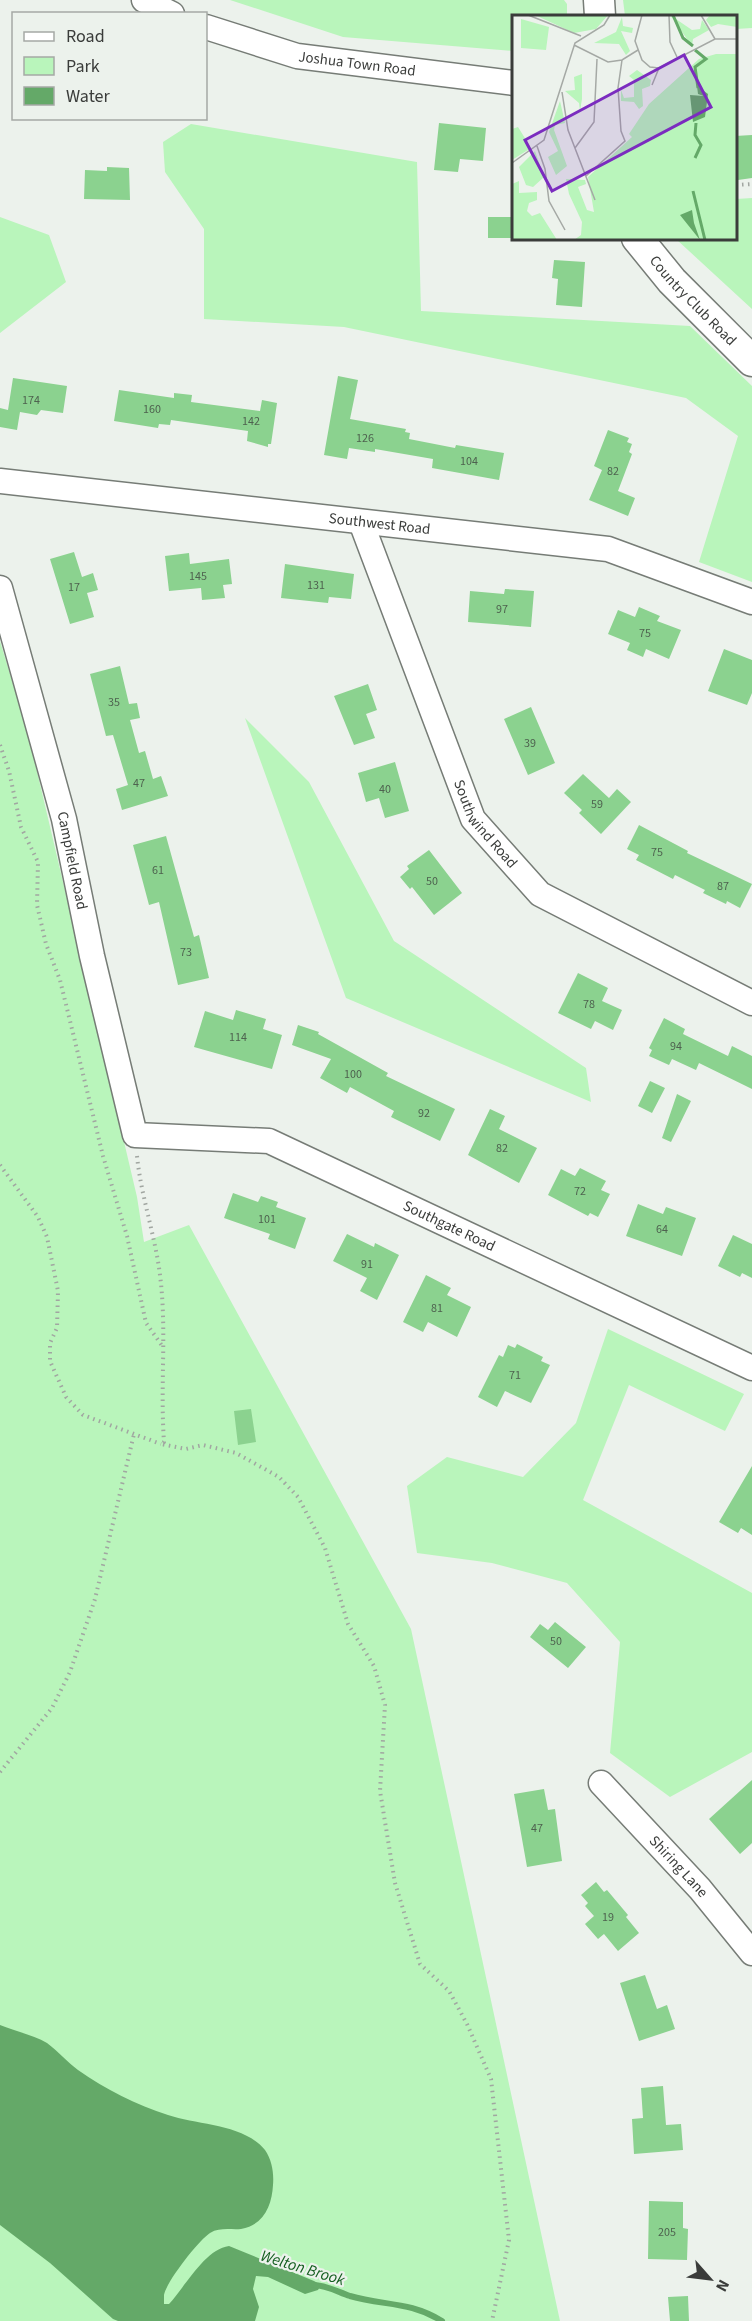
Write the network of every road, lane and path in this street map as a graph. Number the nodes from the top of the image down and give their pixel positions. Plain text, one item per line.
1 (144, 0) edge
2 (599, 0) edge
3 (168, 12) edge
4 (600, 15) edge
5 (207, 27) edge
6 (512, 83) edge
7 (752, 184) edge
8 (737, 185) edge
9 (639, 240) edge
10 (752, 361) edge
11 (0, 481) edge
12 (362, 522) junction
13 (0, 588) edge
14 (752, 602) edge
15 (0, 745) edge
16 (752, 1003) edge
17 (135, 1135) junction
18 (0, 1165) edge
19 (164, 1348) junction
20 (752, 1368) edge
21 (134, 1434) junction
22 (161, 1444) junction
23 (0, 1772) edge
24 (601, 1783) dead end
25 (752, 1953) edge
26 (492, 2321) edge

1 - 3 street
2 - 4 street
5 - 6 street, Joshua Town Road
7 - 8 path
9 - 10 street, Country Club Road
11 - 12 street, Southwest Road
12 - 14 street, Southwest Road
12 - 16 street, Southwind Road
13 - 17 street, Campfield Road
15 - 19 path
17 - 19 path
17 - 20 street, Southgate Road
18 - 21 path
19 - 22 path
21 - 22 path
21 - 23 path
22 - 26 path
24 - 25 street, Shiring Lane

